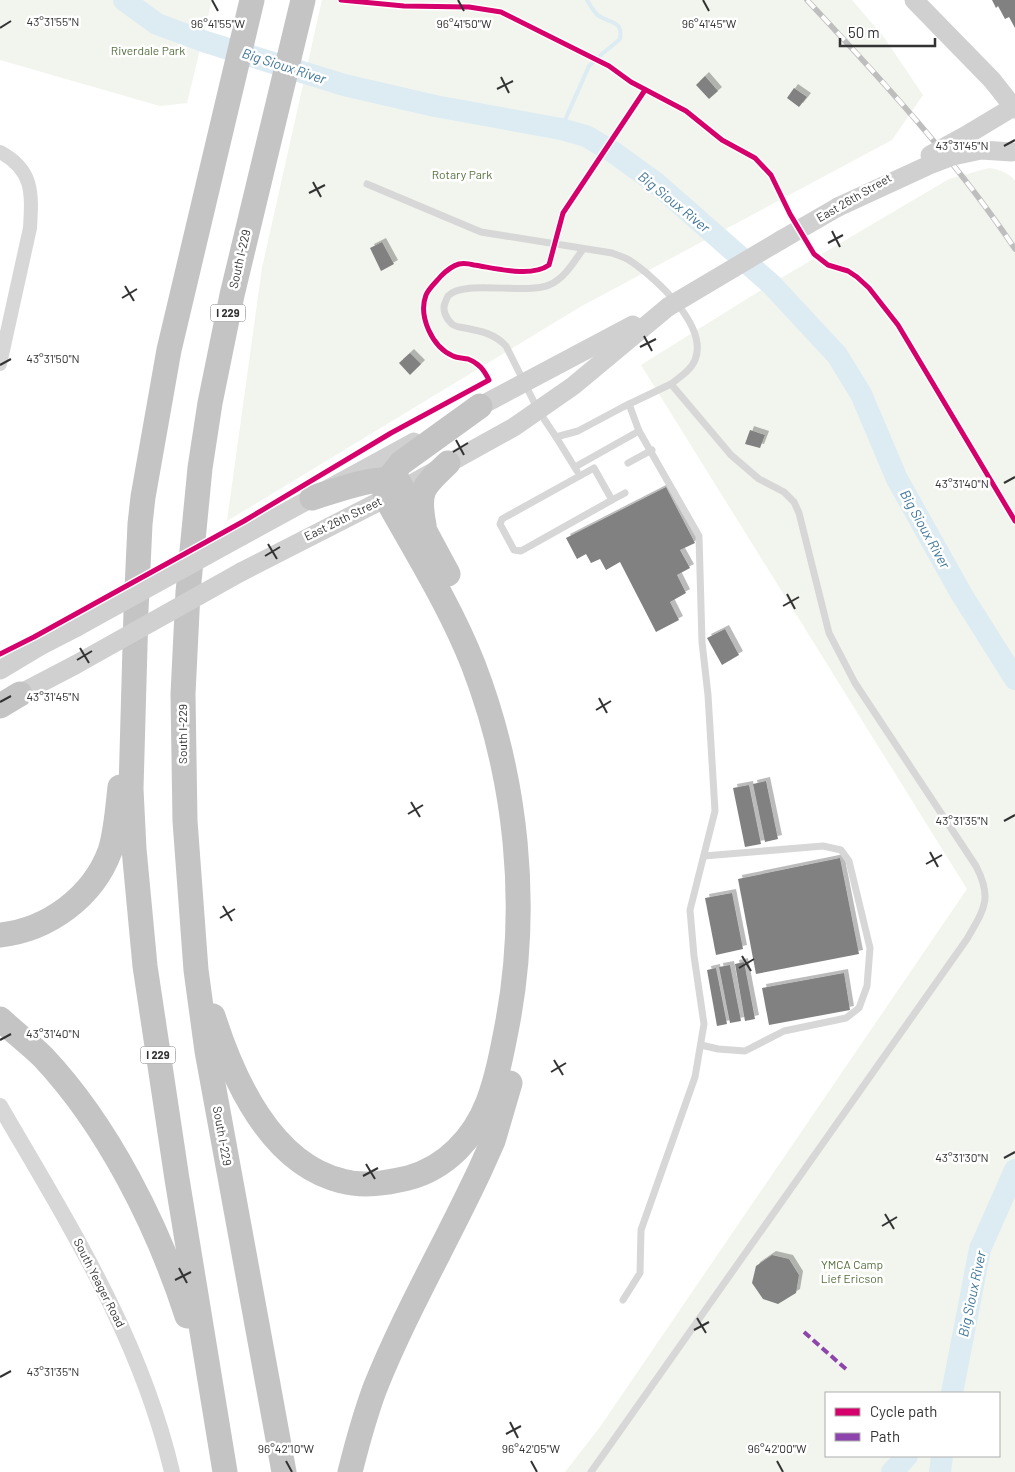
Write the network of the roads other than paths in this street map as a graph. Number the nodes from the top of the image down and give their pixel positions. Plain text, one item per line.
1 (252, 0) edge
2 (303, 0) edge
3 (914, 0) edge
4 (1015, 107) edge
5 (0, 152) edge
6 (1013, 152) edge
7 (367, 184) dead end
8 (838, 207) junction
9 (583, 249) junction
10 (668, 307) junction
11 (0, 364) edge
12 (524, 383) junction
13 (671, 384) junction
14 (629, 404) junction
15 (480, 406) junction
16 (538, 410) junction
17 (639, 431) junction
18 (556, 437) junction
19 (652, 450) junction
20 (448, 463) junction
21 (628, 463) dead end
22 (575, 467) junction
23 (580, 476) junction
24 (392, 488) junction
25 (625, 492) dead end
26 (312, 498) junction
27 (612, 500) junction
28 (428, 536) junction
29 (0, 670) edge
30 (134, 678) junction
31 (7, 701) edge
32 (704, 856) junction
33 (190, 909) junction
34 (0, 934) edge
35 (0, 1019) edge
36 (701, 1045) junction
37 (0, 1106) edge
38 (623, 1300) dead end
39 (217, 1430) junction
40 (172, 1472) edge
41 (225, 1472) edge
42 (284, 1472) edge
43 (350, 1472) edge
44 (591, 1472) edge

1 - 30 highway, I 229
2 - 33 highway, South I-229 / I 229
3 - 4 main road
4 - 8 main road, East 26th Street, bridge
5 - 11 street
6 - 8 main road, bridge
7 - 9 lane
8 - 10 main road, East 26th Street, bridge
9 - 12 lane
9 - 13 lane
10 - 12 main road, East 26th Street
10 - 16 main road, East 26th Street
12 - 15 main road, East 26th Street
12 - 16 lane
13 - 14 lane
13 - 44 lane
14 - 17 lane
14 - 18 lane
15 - 24 highway
15 - 26 main road, East 26th Street
16 - 18 lane
16 - 20 main road, East 26th Street
17 - 19 lane
17 - 22 lane
18 - 22 lane
19 - 21 lane
19 - 32 lane
20 - 24 main road, East 26th Street
20 - 28 highway
22 - 23 lane
23 - 27 lane
23 - 27 lane
24 - 26 highway
24 - 28 highway
24 - 31 main road, East 26th Street, bridge
24 - 33 highway
25 - 27 lane
26 - 29 main road, East 26th Street, bridge
28 - 43 highway
30 - 34 highway
30 - 39 highway, I 229
32 - 36 lane
32 - 36 lane
33 - 42 highway, South I-229 / I 229
35 - 39 highway
36 - 38 lane
37 - 40 street, South Yeager Road
39 - 41 highway, I 229

